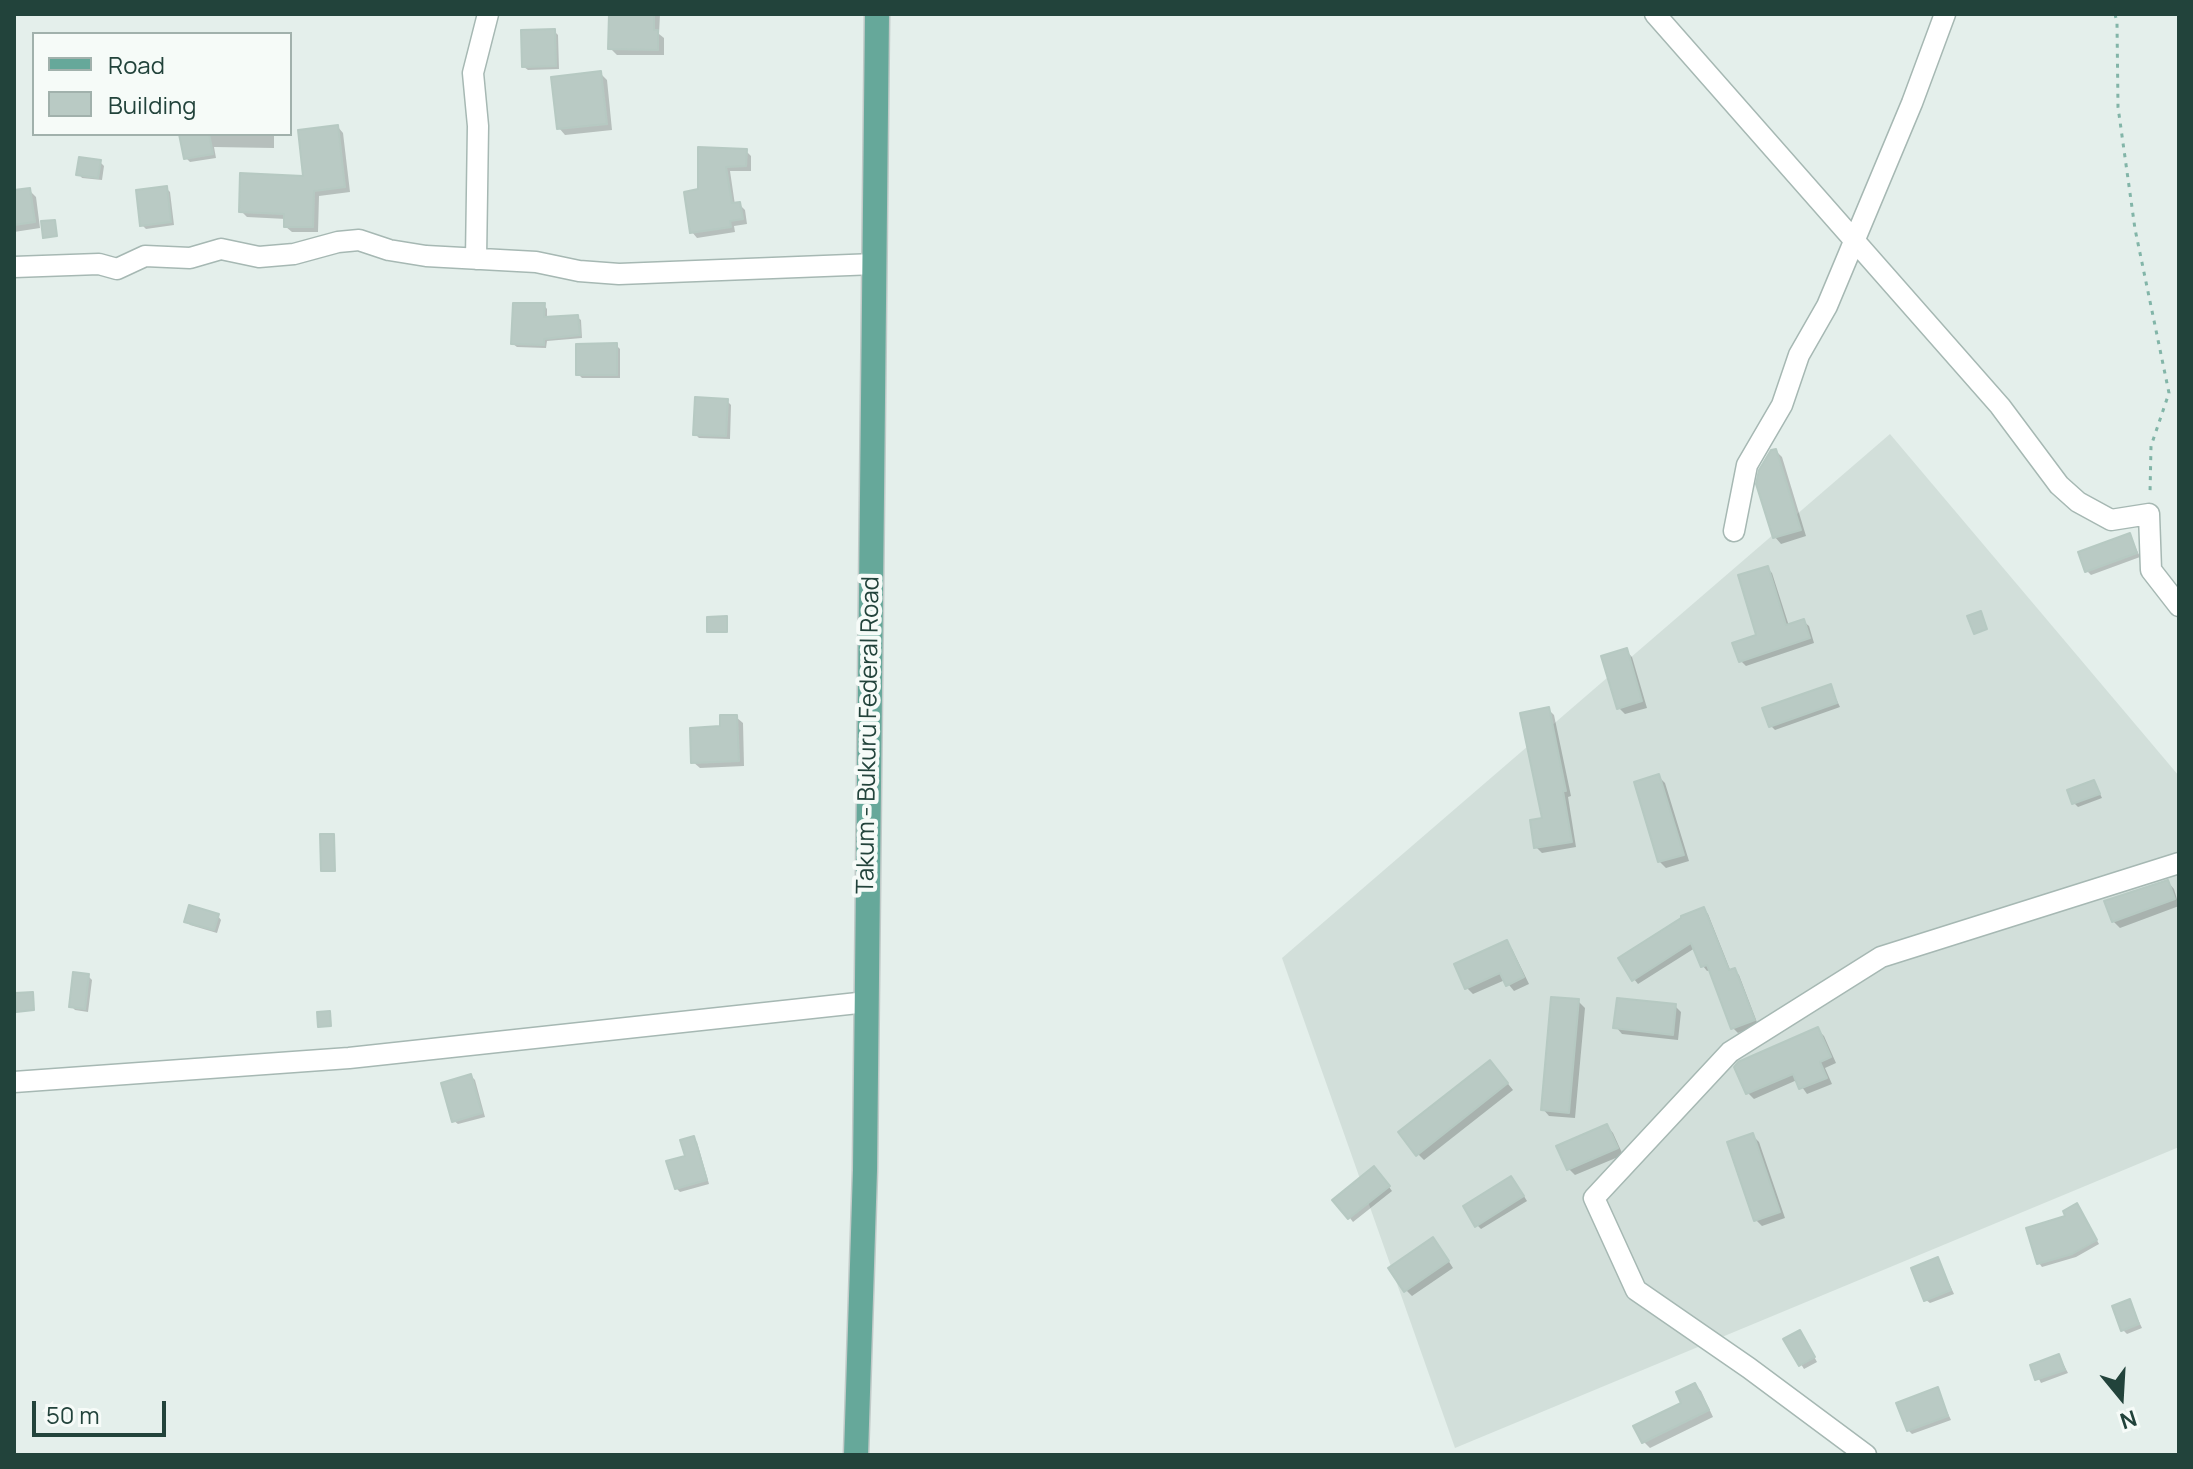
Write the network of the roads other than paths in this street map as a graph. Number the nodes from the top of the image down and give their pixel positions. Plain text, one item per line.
1 (488, 14) edge
2 (877, 14) edge
3 (1655, 14) edge
4 (1945, 14) edge
5 (1856, 240) junction
6 (476, 259) junction
7 (875, 264) junction
8 (14, 267) edge
9 (1734, 531) dead end
10 (2179, 606) edge
11 (2179, 863) edge
12 (867, 1002) junction
13 (14, 1082) edge
14 (856, 1455) edge
15 (1866, 1455) edge

1 - 6 street
2 - 7 main road, Takum - Bukuru Federal Road
3 - 5 street
4 - 5 street
5 - 9 street
5 - 10 street
6 - 7 street
6 - 8 street
7 - 12 main road, Takum - Bukuru Federal Road
11 - 15 street
12 - 13 street
12 - 14 main road, Takum - Bukuru Federal Road

